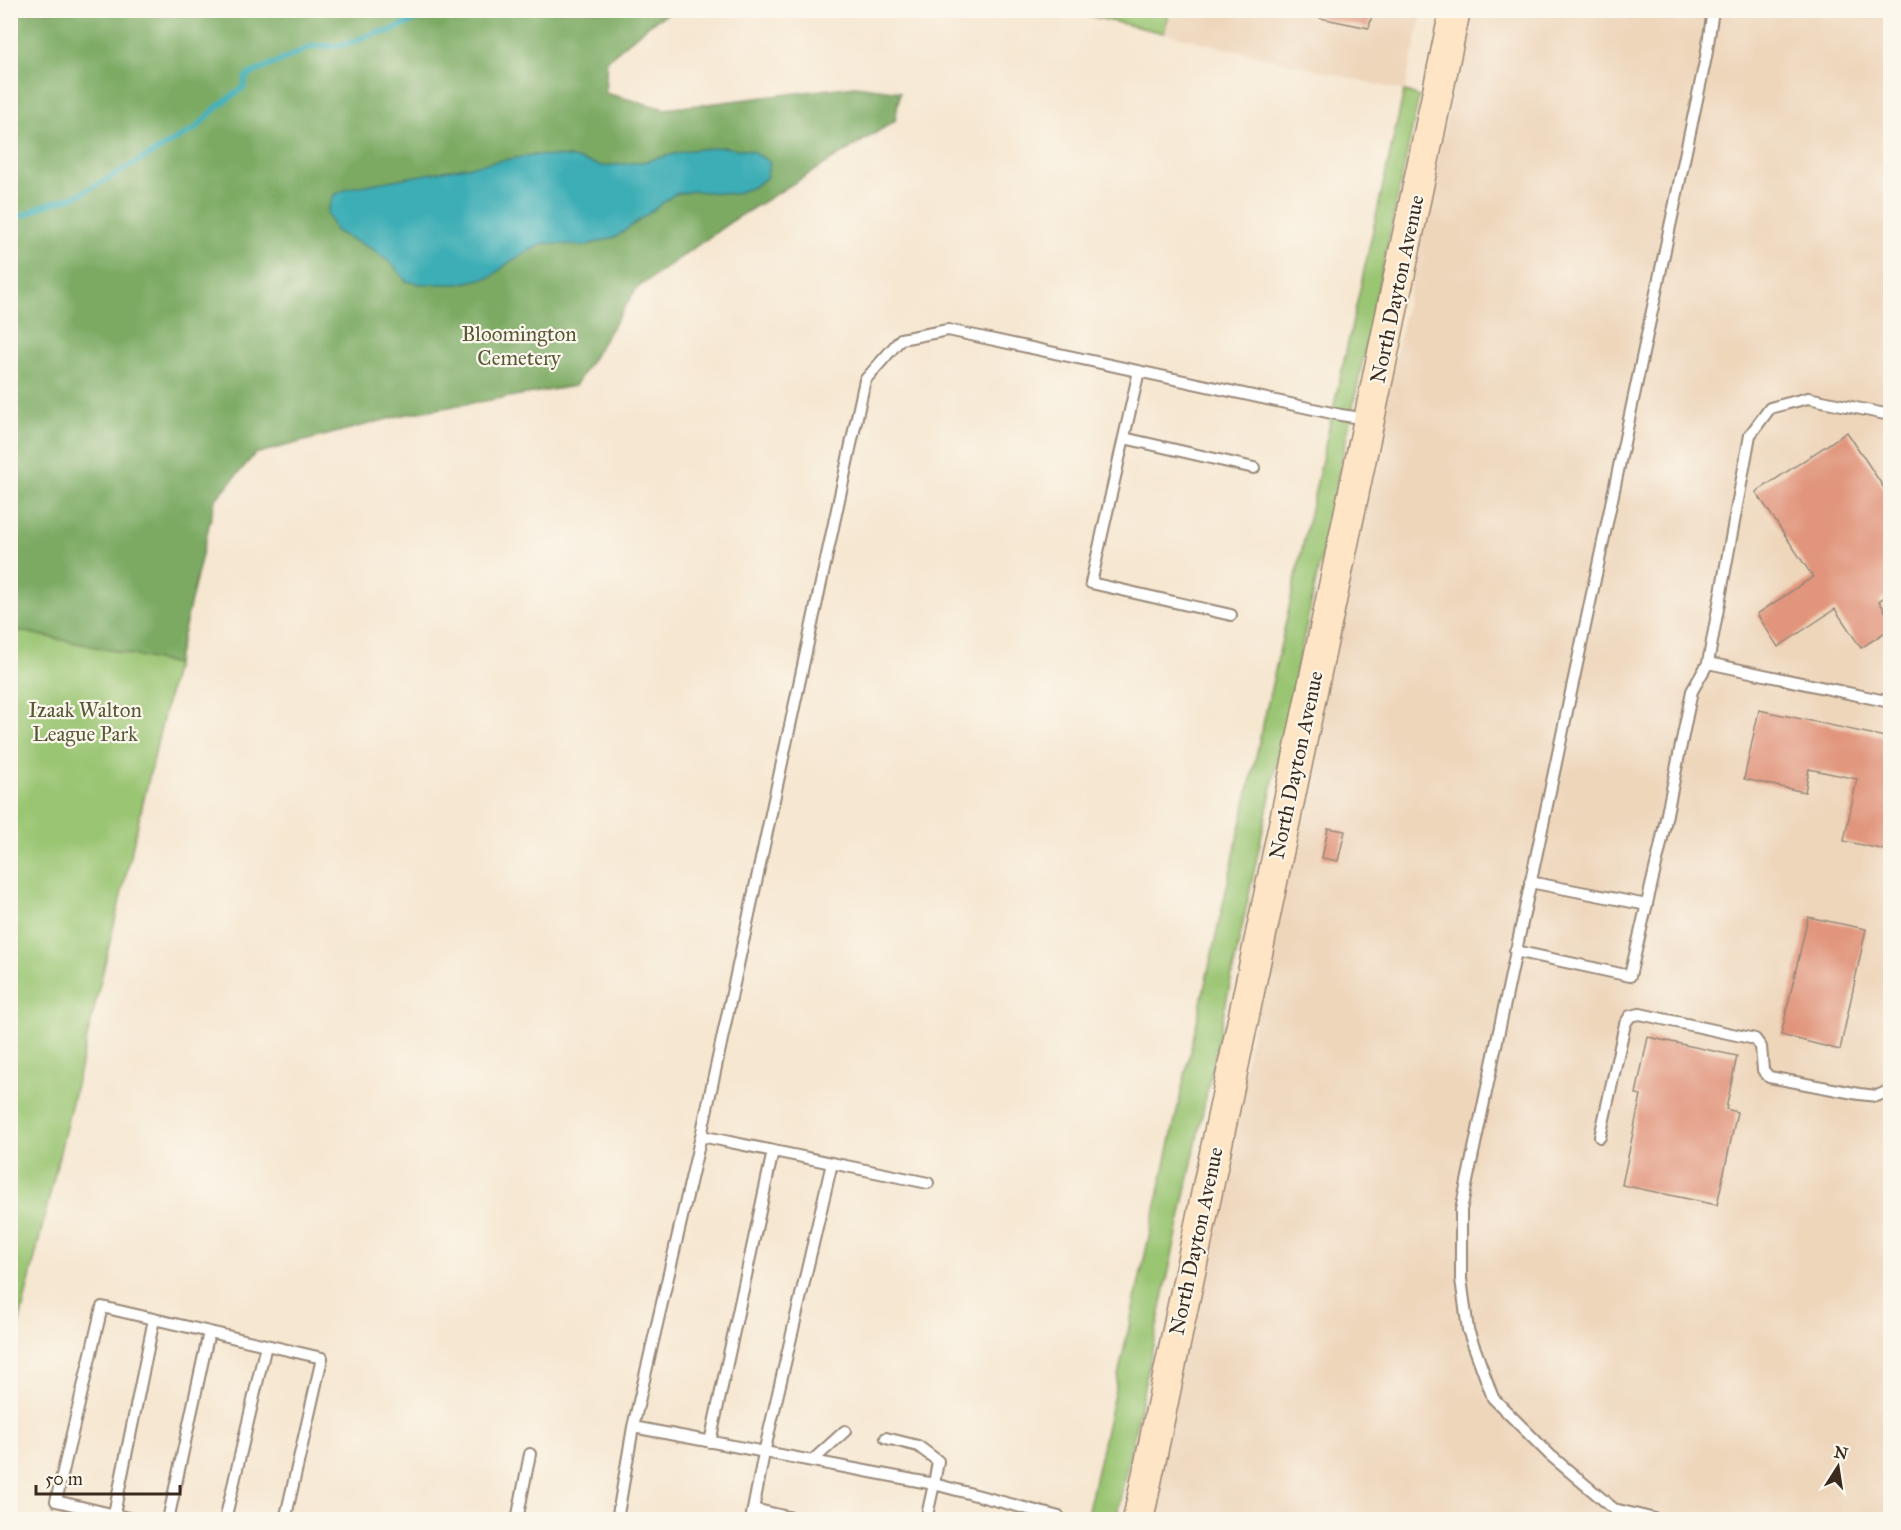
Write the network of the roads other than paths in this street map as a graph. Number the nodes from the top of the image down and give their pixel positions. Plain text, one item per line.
1 (1455, 10) edge
2 (1713, 10) edge
3 (1139, 371) junction
4 (1890, 416) edge
5 (1369, 420) junction
6 (1124, 438) junction
7 (1254, 468) dead end
8 (1231, 615) dead end
9 (1708, 663) junction
10 (1890, 702) edge
11 (1530, 882) junction
12 (1647, 905) junction
13 (1515, 951) junction
14 (1890, 1090) edge
15 (701, 1136) junction
16 (1600, 1137) dead end
17 (773, 1151) junction
18 (832, 1163) junction
19 (928, 1183) dead end
20 (154, 1319) junction
21 (209, 1332) junction
22 (266, 1345) junction
23 (633, 1427) junction
24 (845, 1431) dead end
25 (886, 1438) dead end
26 (710, 1442) junction
27 (764, 1453) junction
28 (530, 1454) dead end
29 (812, 1461) junction
30 (934, 1484) junction
31 (1614, 1509) junction
32 (114, 1514) junction
33 (752, 1514) edge
34 (137, 1520) edge
35 (168, 1520) edge
36 (225, 1520) edge
37 (285, 1520) edge
38 (517, 1520) edge
39 (617, 1520) edge
40 (801, 1520) edge
41 (926, 1520) edge
42 (1059, 1520) edge
43 (1138, 1520) edge
44 (1607, 1520) edge
45 (1659, 1520) edge

1 - 5 main road, North Dayton Avenue
2 - 11 lane
3 - 5 lane
3 - 6 lane
3 - 15 lane
4 - 9 lane
5 - 43 main road, North Dayton Avenue
6 - 7 lane
6 - 8 lane
9 - 10 lane
9 - 12 lane
11 - 12 lane
11 - 13 lane
12 - 13 lane
13 - 31 lane
14 - 16 lane
15 - 17 lane
15 - 23 lane
17 - 18 lane
17 - 26 lane
18 - 19 lane
18 - 27 lane
20 - 21 lane
20 - 32 lane
20 - 32 lane
21 - 22 lane
21 - 35 lane
22 - 36 lane
22 - 37 lane
23 - 26 lane
23 - 39 lane
24 - 29 lane
25 - 30 lane
26 - 27 lane
27 - 29 lane
27 - 33 lane
28 - 38 lane
29 - 30 lane
30 - 41 lane
30 - 42 lane
31 - 44 lane
31 - 45 lane
32 - 34 lane
33 - 40 lane

